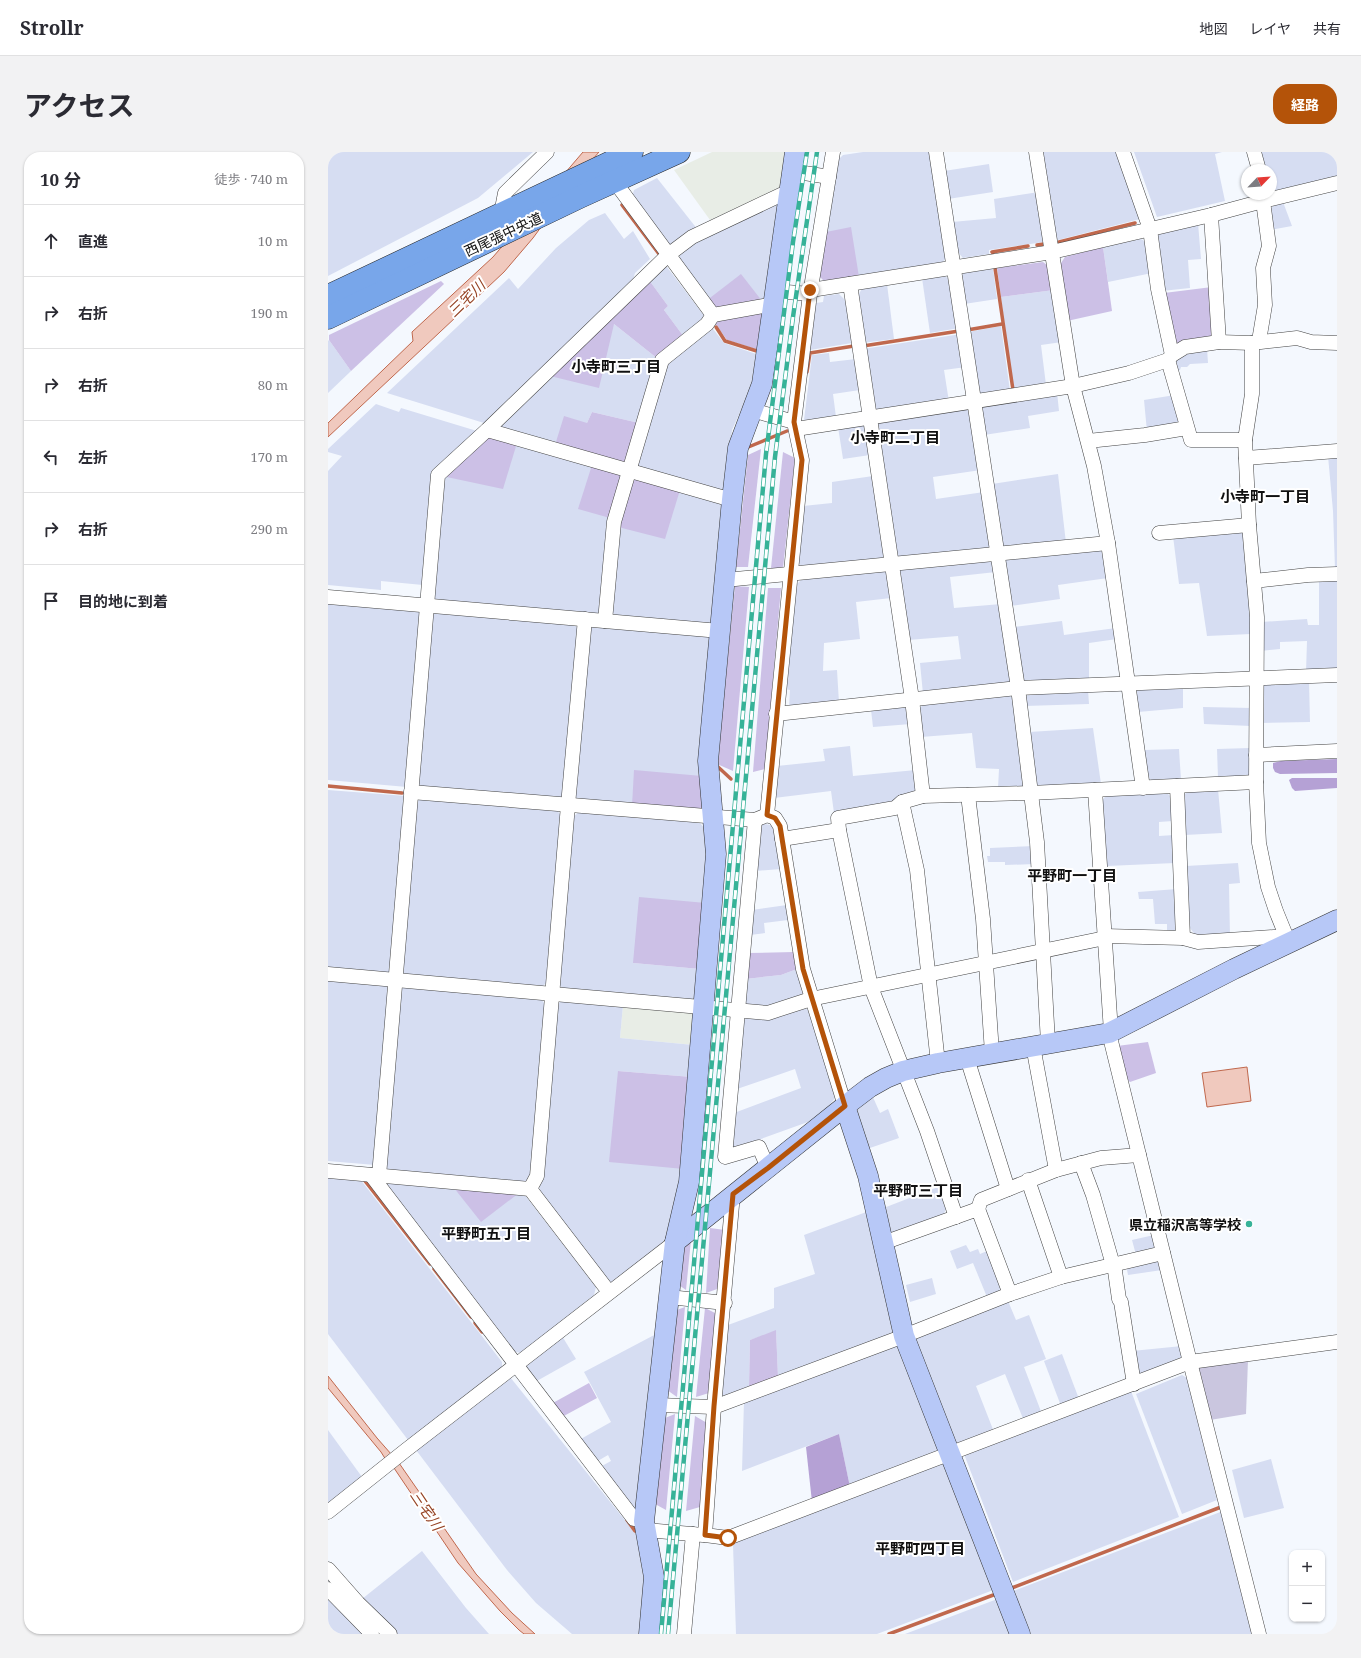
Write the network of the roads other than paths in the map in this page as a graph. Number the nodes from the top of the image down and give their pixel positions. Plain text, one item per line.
1 (547, 152) edge
2 (632, 152) edge
3 (679, 152) edge
4 (833, 152) edge
5 (936, 152) edge
6 (1036, 152) edge
7 (1123, 152) edge
8 (1254, 152) edge
9 (794, 162) edge
10 (1257, 164) edge
11 (613, 172) junction
12 (829, 177) junction
13 (1337, 183) edge
14 (789, 191) junction
15 (1277, 196) edge
16 (1259, 200) edge
17 (1265, 200) edge
18 (507, 211) junction
19 (1211, 215) junction
20 (1150, 229) junction
21 (1052, 252) junction
22 (668, 255) junction
23 (954, 267) junction
24 (850, 284) junction
25 (810, 292) junction
26 (328, 296) edge
27 (775, 297) junction
28 (713, 315) junction
29 (328, 318) edge
30 (1219, 342) junction
31 (1256, 342) junction
32 (1337, 343) edge
33 (1170, 357) junction
34 (1073, 386) junction
35 (974, 401) junction
36 (752, 410) junction
37 (869, 418) junction
38 (795, 426) junction
39 (1187, 428) junction
40 (487, 430) junction
41 (1245, 440) junction
42 (1088, 441) junction
43 (1337, 451) edge
44 (1246, 458) junction
45 (629, 471) junction
46 (732, 500) junction
47 (1249, 525) junction
48 (1159, 533) dead end
49 (1108, 543) junction
50 (997, 554) junction
51 (893, 565) junction
52 (1337, 574) edge
53 (790, 575) junction
54 (725, 580) junction
55 (1254, 581) junction
56 (328, 597) edge
57 (426, 605) junction
58 (585, 619) junction
59 (605, 621) junction
60 (720, 631) junction
61 (1337, 675) edge
62 (1256, 678) junction
63 (1129, 684) junction
64 (1018, 688) junction
65 (912, 700) junction
66 (776, 714) junction
67 (1337, 751) edge
68 (1256, 755) junction
69 (1256, 782) junction
70 (1177, 786) junction
71 (1143, 788) junction
72 (1095, 790) junction
73 (411, 792) junction
74 (1030, 793) junction
75 (968, 795) junction
76 (922, 796) junction
77 (902, 802) junction
78 (568, 805) junction
79 (712, 817) junction
80 (761, 818) junction
81 (839, 830) junction
82 (782, 839) junction
83 (1337, 920) edge
84 (1105, 937) junction
85 (1183, 938) junction
86 (1288, 939) junction
87 (1043, 950) junction
88 (986, 962) junction
89 (328, 974) edge
90 (929, 974) junction
91 (395, 980) junction
92 (871, 986) junction
93 (552, 993) junction
94 (812, 999) junction
95 (704, 1006) junction
96 (737, 1010) junction
97 (1110, 1032) junction
98 (1040, 1045) junction
99 (992, 1053) junction
100 (966, 1058) junction
101 (938, 1063) junction
102 (903, 1071) junction
103 (845, 1106) junction
104 (1139, 1156) junction
105 (1081, 1163) junction
106 (768, 1168) junction
107 (1056, 1170) junction
108 (328, 1171) edge
109 (375, 1175) junction
110 (1028, 1180) junction
111 (1008, 1188) junction
112 (530, 1189) junction
113 (733, 1194) junction
114 (978, 1209) junction
115 (956, 1217) junction
116 (675, 1242) junction
117 (883, 1243) junction
118 (1163, 1253) junction
119 (1114, 1264) junction
120 (1061, 1277) junction
121 (609, 1292) junction
122 (1010, 1294) junction
123 (669, 1296) junction
124 (724, 1303) junction
125 (904, 1336) junction
126 (1337, 1342) edge
127 (1190, 1362) junction
128 (516, 1365) junction
129 (1134, 1384) junction
130 (657, 1405) junction
131 (714, 1406) junction
132 (950, 1454) junction
133 (328, 1512) edge
134 (645, 1525) junction
135 (699, 1535) junction
136 (328, 1569) edge
137 (328, 1589) edge
138 (372, 1634) edge
139 (390, 1634) edge
140 (649, 1634) edge
141 (684, 1634) edge
142 (1020, 1634) edge
143 (1259, 1634) edge

1 - 18 street
2 - 11 main road, 西尾張中央道
3 - 11 main road, 西尾張中央道
4 - 12 street
5 - 23 street
6 - 21 street
7 - 20 street
8 - 10 street
9 - 12 street
9 - 14 street
11 - 18 main road, 西尾張中央道
11 - 22 street
11 - 29 main road, 西尾張中央道
12 - 25 street
13 - 15 street
14 - 22 street
14 - 27 street
16 - 19 street
17 - 31 street
18 - 26 main road, 西尾張中央道
19 - 20 street
19 - 30 street
20 - 21 street
20 - 33 street
21 - 23 street
21 - 34 street
22 - 28 street
22 - 40 street
23 - 24 street
23 - 35 street
24 - 25 street
24 - 37 street
25 - 27 street
25 - 38 street
27 - 28 street
27 - 36 street
28 - 45 street
30 - 31 street
30 - 33 street
31 - 32 street
31 - 41 street
33 - 34 street
33 - 39 street
34 - 35 street
34 - 42 street
35 - 37 street
35 - 50 street
36 - 38 street
36 - 46 street
37 - 38 street
37 - 51 street
38 - 53 street
39 - 41 street
39 - 42 street
40 - 45 street
40 - 57 street
41 - 44 street
42 - 49 street
43 - 44 street
44 - 47 street
45 - 46 street
45 - 59 street
46 - 54 street
47 - 48 street
47 - 55 street
49 - 50 street
49 - 63 street
50 - 51 street
50 - 64 street
51 - 53 street
51 - 65 street
52 - 55 street
53 - 54 street
53 - 66 street
54 - 60 street
55 - 62 street
56 - 57 street
57 - 58 street
57 - 73 street
58 - 59 street
58 - 78 street
59 - 60 street
60 - 79 street
61 - 62 street
62 - 63 street
62 - 68 street
63 - 64 street
63 - 71 street
64 - 65 street
64 - 74 street
65 - 66 street
65 - 76 street
66 - 80 street
67 - 68 street
68 - 69 street
69 - 70 street
69 - 86 street
70 - 71 street
70 - 85 street
71 - 72 street
72 - 74 street
72 - 84 street
73 - 78 street
73 - 91 street
74 - 75 street
74 - 87 street
75 - 76 street
75 - 88 street
76 - 77 street
77 - 81 street
77 - 90 street
78 - 79 street
78 - 93 street
79 - 80 street
79 - 95 street
80 - 82 street
80 - 96 street
81 - 82 street
81 - 92 street
82 - 94 street
83 - 86 street
84 - 85 street
84 - 87 street
84 - 97 street
85 - 86 street
86 - 97 street
87 - 88 street
87 - 98 street
88 - 90 street
88 - 99 street
89 - 91 street
90 - 92 street
90 - 101 street
91 - 93 street
91 - 109 street
92 - 94 street
92 - 102 street
93 - 95 street
93 - 112 street
94 - 96 street
94 - 103 street
95 - 96 street
95 - 116 street
96 - 106 street
97 - 98 street
97 - 104 street
98 - 99 street
98 - 107 street
99 - 100 street
100 - 101 street
100 - 111 street
101 - 102 street
102 - 103 street
102 - 115 street
103 - 106 street
103 - 117 street
104 - 105 street
104 - 118 street
105 - 107 street
105 - 119 street
106 - 113 street
107 - 110 street
108 - 109 street
109 - 112 street
109 - 128 street
110 - 111 street
110 - 120 street
111 - 114 street
112 - 121 street
113 - 116 street
113 - 124 street
114 - 115 street
114 - 122 street
115 - 117 street
116 - 121 street
116 - 123 street
117 - 125 street
118 - 119 street
118 - 127 street
119 - 120 street
119 - 129 street
120 - 122 street
121 - 128 street
122 - 125 street
123 - 124 street
123 - 130 street
124 - 131 street
125 - 131 street
125 - 132 street
126 - 127 street
127 - 129 street
127 - 143 street
128 - 133 street
128 - 134 street
129 - 132 street
130 - 131 street
130 - 134 street
131 - 135 street
132 - 135 street
132 - 142 street
134 - 135 street
134 - 140 street
135 - 141 street
136 - 139 street
137 - 138 street

